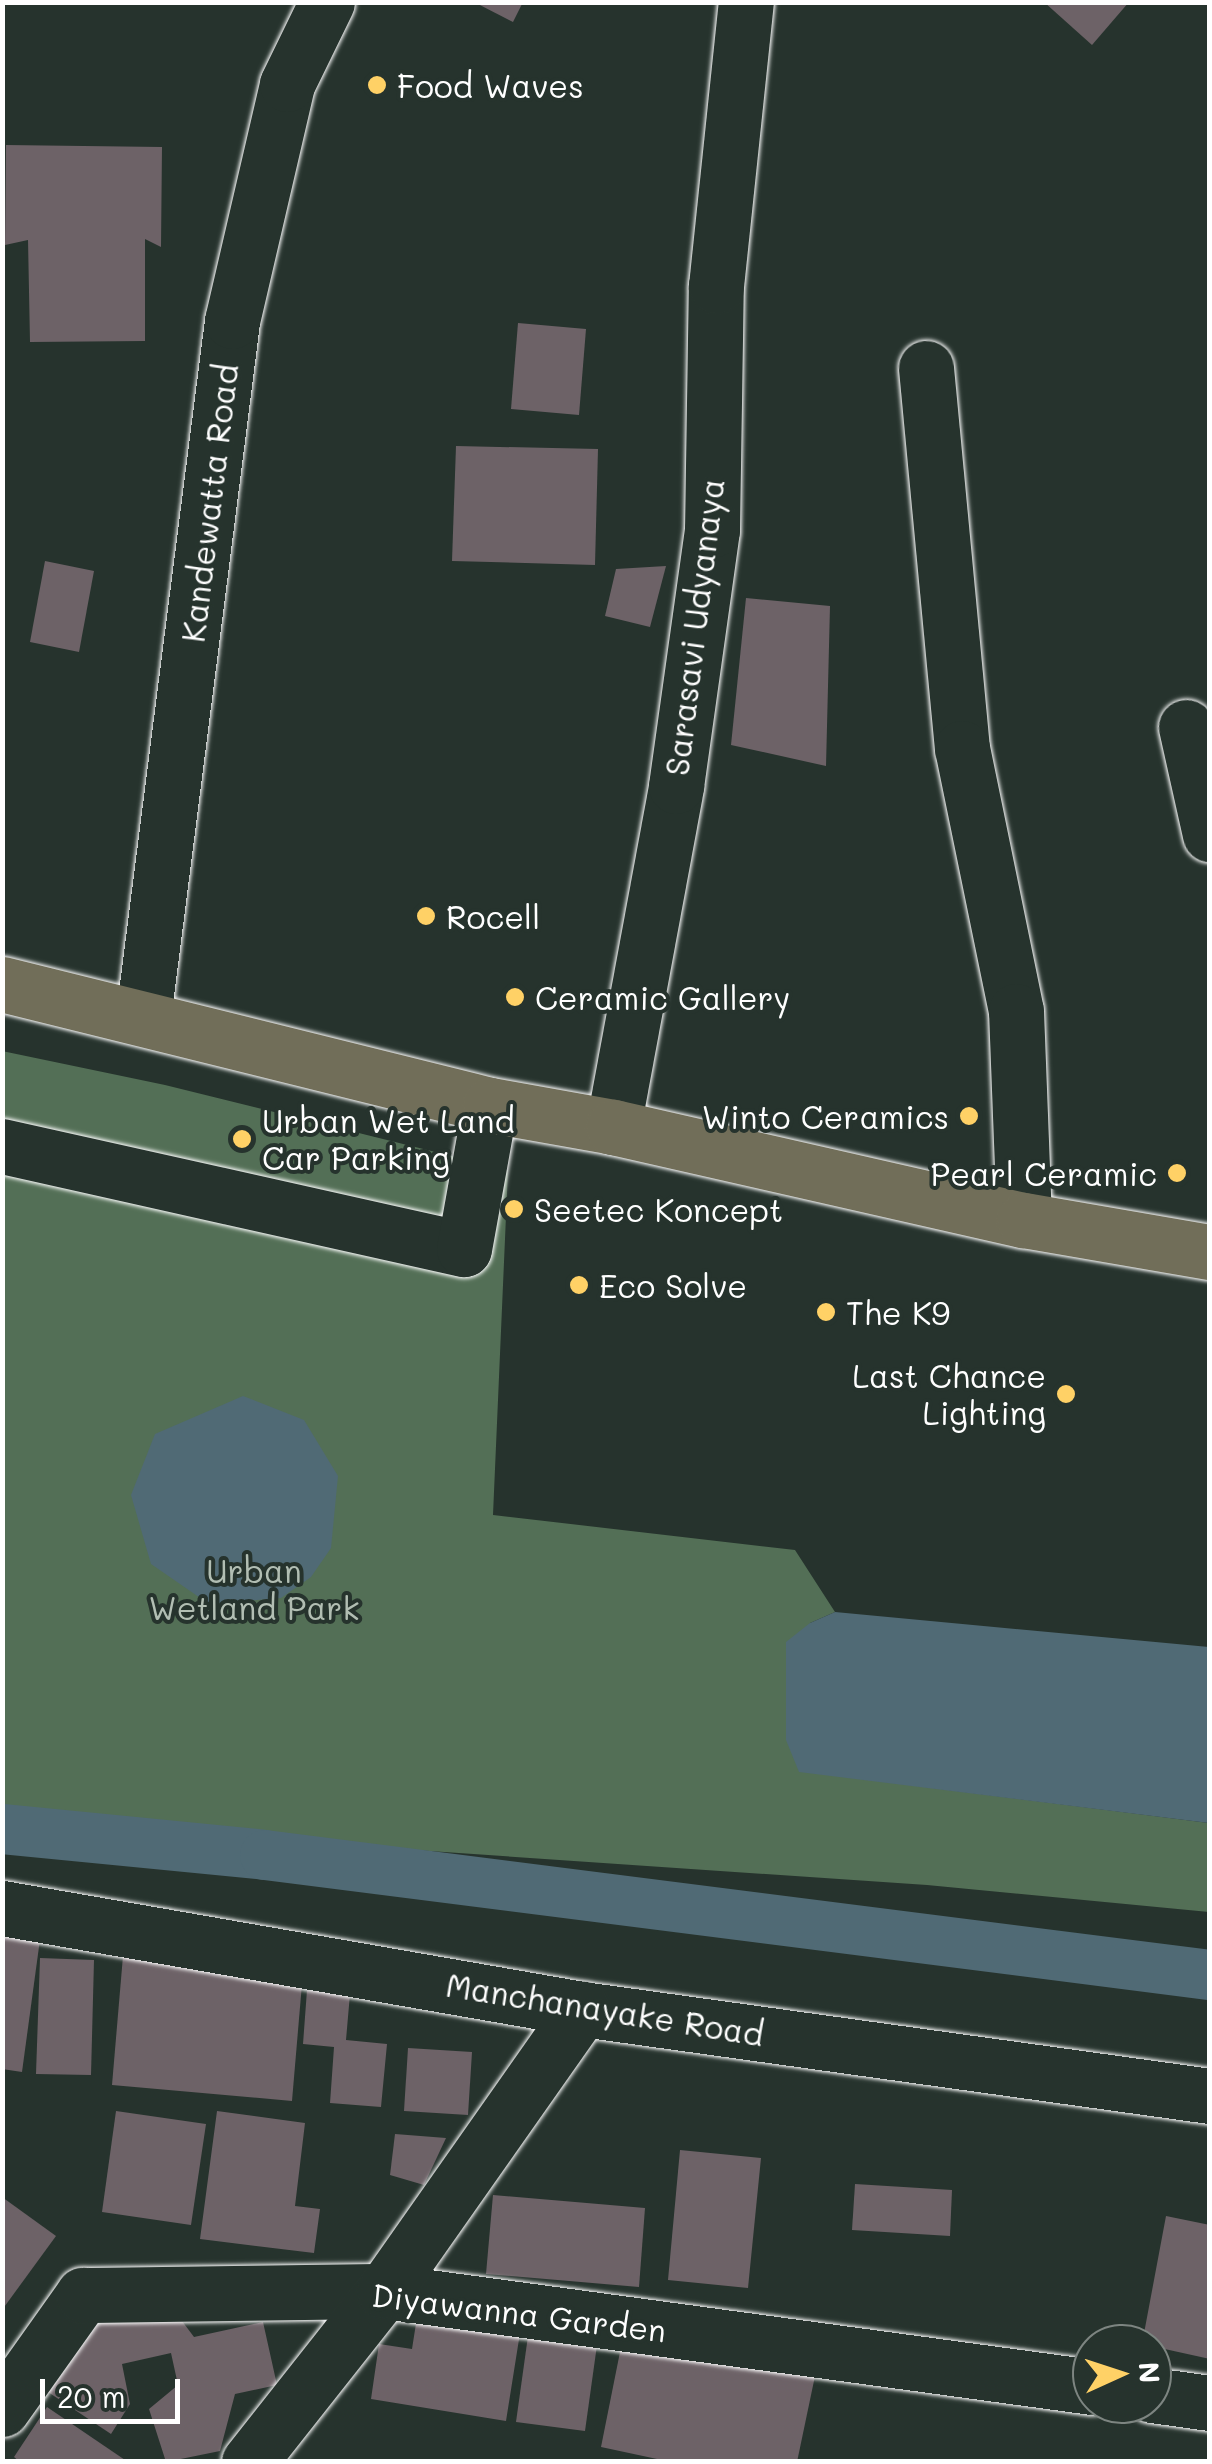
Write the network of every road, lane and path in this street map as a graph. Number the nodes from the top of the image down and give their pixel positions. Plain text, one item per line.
1 (327, 2) edge
2 (746, 2) edge
3 (926, 368) dead end
4 (1186, 727) dead end
5 (1210, 834) edge
6 (2, 984) edge
7 (143, 1017) junction
8 (490, 1104) junction
9 (613, 1126) junction
10 (2, 1146) edge
11 (1024, 1220) junction
12 (1210, 1252) edge
13 (2, 1908) edge
14 (582, 2009) junction
15 (1210, 2096) edge
16 (384, 2291) junction
17 (1072, 2384) edge
18 (1172, 2398) edge
19 (1210, 2403) edge
20 (2, 2409) edge
21 (249, 2462) edge

1 - 7 street, Kandewatta Road
2 - 9 street, Sarasavi Udyanaya
3 - 11 street
4 - 5 street
6 - 7 main road
7 - 8 main road
8 - 9 main road
8 - 10 street
9 - 11 main road
11 - 12 main road
13 - 14 street, Manchanayake Road
14 - 15 street, Manchanayake Road
14 - 16 street
16 - 17 street, Diyawanna Garden
16 - 20 street, Diyawanna Garden
16 - 21 street
18 - 19 street

